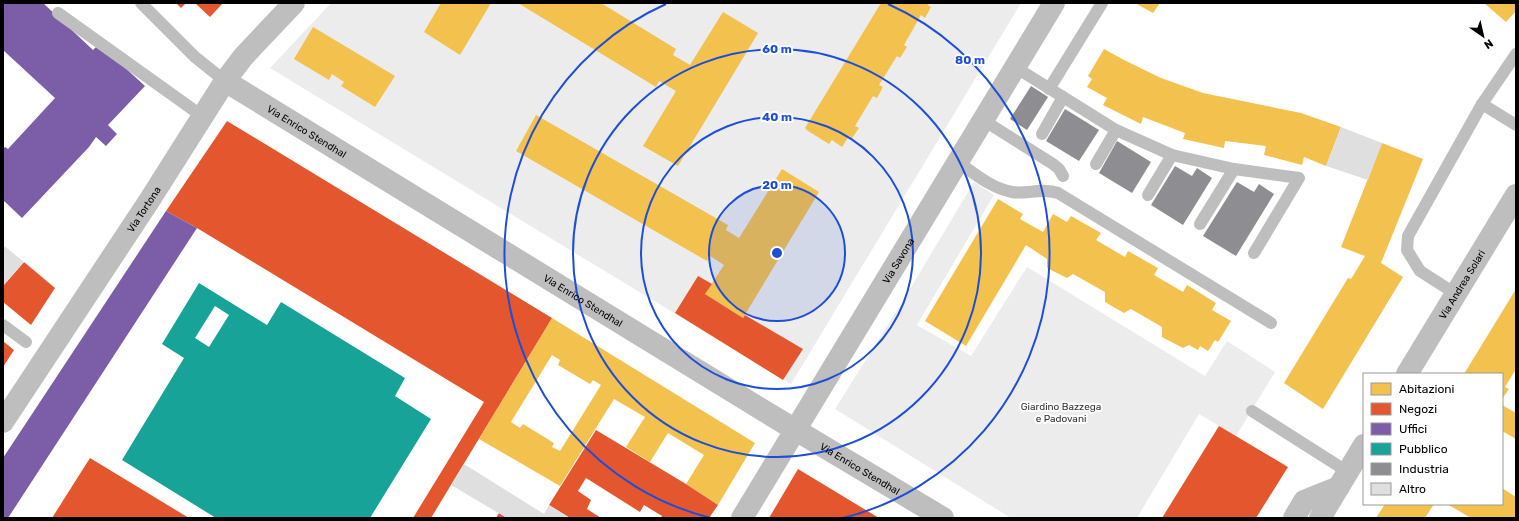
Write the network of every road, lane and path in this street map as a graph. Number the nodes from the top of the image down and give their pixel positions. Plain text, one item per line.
1 (141, 3) edge
2 (294, 3) edge
3 (1054, 3) edge
4 (1102, 3) edge
5 (58, 13) dead end
6 (1516, 54) edge
7 (1015, 67) junction
8 (225, 81) junction
9 (1049, 89) junction
10 (1063, 98) junction
11 (1482, 104) junction
12 (202, 116) junction
13 (983, 120) junction
14 (1516, 125) edge
15 (1116, 130) junction
16 (1042, 134) dead end
17 (1172, 155) junction
18 (958, 162) junction
19 (1096, 164) dead end
20 (1234, 169) junction
21 (1063, 176) dead end
22 (1148, 195) dead end
23 (1516, 195) edge
24 (1200, 224) dead end
25 (1254, 253) dead end
26 (1456, 294) junction
27 (1271, 323) dead end
28 (3, 325) edge
29 (26, 342) dead end
30 (1408, 373) edge
31 (1252, 411) dead end
32 (3, 422) edge
33 (795, 430) junction
34 (1363, 447) edge
35 (1343, 479) junction
36 (742, 518) edge
37 (943, 518) edge
38 (1294, 518) edge
39 (1320, 518) edge

1 - 8 lane
2 - 8 street, Via Tortona
3 - 7 street, Via Savona
4 - 9 lane
5 - 12 lane
6 - 11 lane
7 - 9 lane
7 - 13 street, Via Savona
8 - 12 street, Via Tortona
8 - 33 street, Via Enrico Stendhal
9 - 10 lane
10 - 15 lane
10 - 16 lane
11 - 14 lane
11 - 26 lane
12 - 32 street, Via Tortona
13 - 18 street, Via Savona
13 - 21 lane
15 - 17 lane
15 - 19 lane
17 - 20 lane
17 - 22 lane
18 - 27 lane
18 - 33 street, Via Savona
20 - 24 lane
20 - 25 lane
23 - 26 street, Via Andrea Solari
26 - 30 street, Via Andrea Solari
28 - 29 lane
31 - 35 lane
33 - 36 street, Via Savona
33 - 37 street, Via Enrico Stendhal
34 - 35 street
35 - 38 street
35 - 39 street

